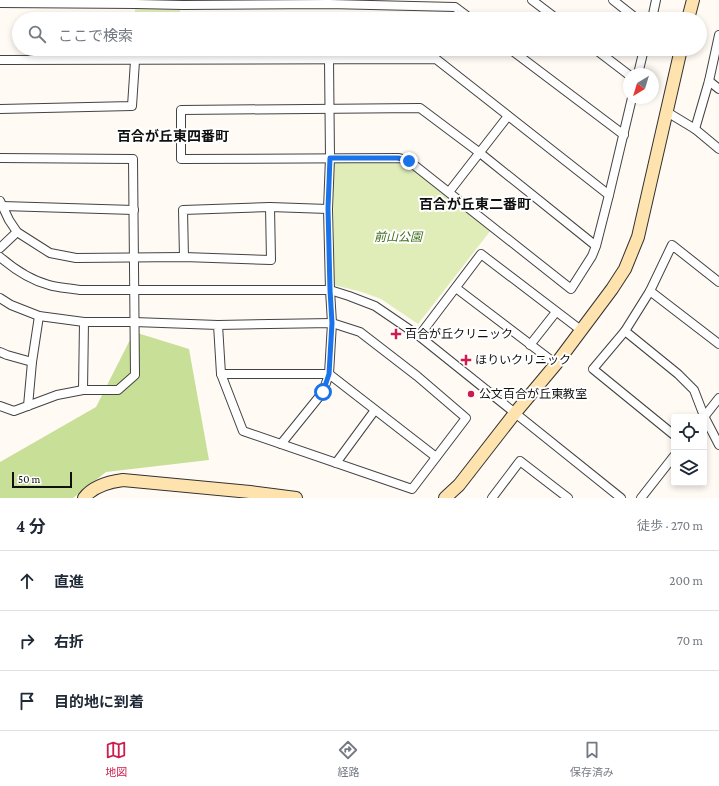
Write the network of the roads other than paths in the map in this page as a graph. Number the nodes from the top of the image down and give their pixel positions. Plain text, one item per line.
1 (532, 0) edge
2 (613, 0) edge
3 (656, 0) edge
4 (693, 0) edge
5 (136, 2) edge
6 (0, 3) edge
7 (183, 3) edge
8 (456, 4) edge
9 (464, 12) edge
10 (548, 12) edge
11 (628, 12) edge
12 (653, 12) edge
13 (690, 12) edge
14 (719, 35) edge
15 (519, 56) edge
16 (604, 56) edge
17 (642, 56) edge
18 (679, 56) edge
19 (0, 60) edge
20 (329, 60) junction
21 (135, 61) junction
22 (639, 68) edge
23 (623, 70) edge
24 (709, 81) junction
25 (719, 89) edge
26 (631, 104) edge
27 (330, 108) junction
28 (0, 110) edge
29 (667, 112) junction
30 (508, 116) junction
31 (695, 129) junction
32 (624, 135) junction
33 (719, 148) edge
34 (480, 152) junction
35 (0, 158) edge
36 (330, 158) junction
37 (450, 192) junction
38 (609, 195) junction
39 (1, 203) edge
40 (270, 207) junction
41 (328, 208) junction
42 (134, 210) junction
43 (17, 232) junction
44 (596, 246) junction
45 (0, 248) edge
46 (0, 257) edge
47 (134, 257) junction
48 (184, 257) junction
49 (719, 282) edge
50 (456, 288) junction
51 (135, 289) junction
52 (330, 290) junction
53 (650, 291) junction
54 (0, 298) edge
55 (556, 312) junction
56 (39, 316) junction
57 (84, 322) junction
58 (134, 322) junction
59 (332, 323) junction
60 (218, 325) junction
61 (582, 331) junction
62 (625, 331) junction
63 (419, 336) junction
64 (719, 344) edge
65 (530, 345) junction
66 (0, 352) edge
67 (32, 362) junction
68 (556, 364) junction
69 (221, 374) junction
70 (329, 374) junction
71 (83, 390) junction
72 (719, 398) edge
73 (0, 406) edge
74 (28, 406) junction
75 (375, 410) junction
76 (515, 413) junction
77 (703, 414) edge
78 (706, 414) edge
79 (707, 423) edge
80 (671, 433) edge
81 (281, 444) junction
82 (719, 445) edge
83 (436, 457) junction
84 (671, 460) edge
85 (336, 463) junction
86 (249, 495) edge
87 (84, 498) edge
88 (296, 498) edge
89 (445, 498) edge
90 (492, 498) edge
91 (568, 498) edge
92 (621, 498) edge
93 (641, 498) edge

1 - 10 street
2 - 11 street
3 - 12 street
4 - 13 street
5 - 6 street
5 - 7 street
7 - 8 street
8 - 9 street
14 - 24 street
15 - 32 street
16 - 23 street
17 - 22 street
18 - 29 street
19 - 21 street
20 - 21 street
20 - 27 street
20 - 30 street
21 - 28 street
24 - 25 street
24 - 31 street
26 - 32 street
27 - 34 street
27 - 36 street
27 - 36 street
29 - 31 street
29 - 61 street
30 - 34 street
30 - 38 street
31 - 33 street
32 - 38 street
34 - 37 street
34 - 44 street
35 - 42 street
36 - 37 street
36 - 41 street
37 - 44 street
38 - 44 street
39 - 42 street
39 - 43 street
40 - 41 street
40 - 48 street
40 - 48 street
41 - 52 street
42 - 47 street
43 - 45 street
43 - 47 street
46 - 51 street
47 - 48 street
47 - 51 street
49 - 53 street
50 - 55 street
50 - 63 street
50 - 65 street
51 - 52 street
51 - 58 street
52 - 59 street
52 - 63 street
53 - 62 street
53 - 64 street
54 - 56 street
55 - 61 street
55 - 65 street
56 - 57 street
56 - 67 street
57 - 58 street
57 - 71 street
58 - 60 street
58 - 71 street
59 - 60 street
59 - 70 street
59 - 83 street
60 - 69 street
61 - 68 street
62 - 77 street
62 - 80 street
63 - 76 street
65 - 68 street
66 - 67 street
67 - 74 street
68 - 76 street
69 - 70 street
69 - 81 street
70 - 75 street
70 - 81 street
71 - 74 street
72 - 78 street
73 - 74 street
75 - 83 street
75 - 85 street
76 - 89 street
76 - 92 street
79 - 82 street
81 - 85 street
83 - 85 street
84 - 93 street
86 - 87 street
86 - 88 street
90 - 91 street

